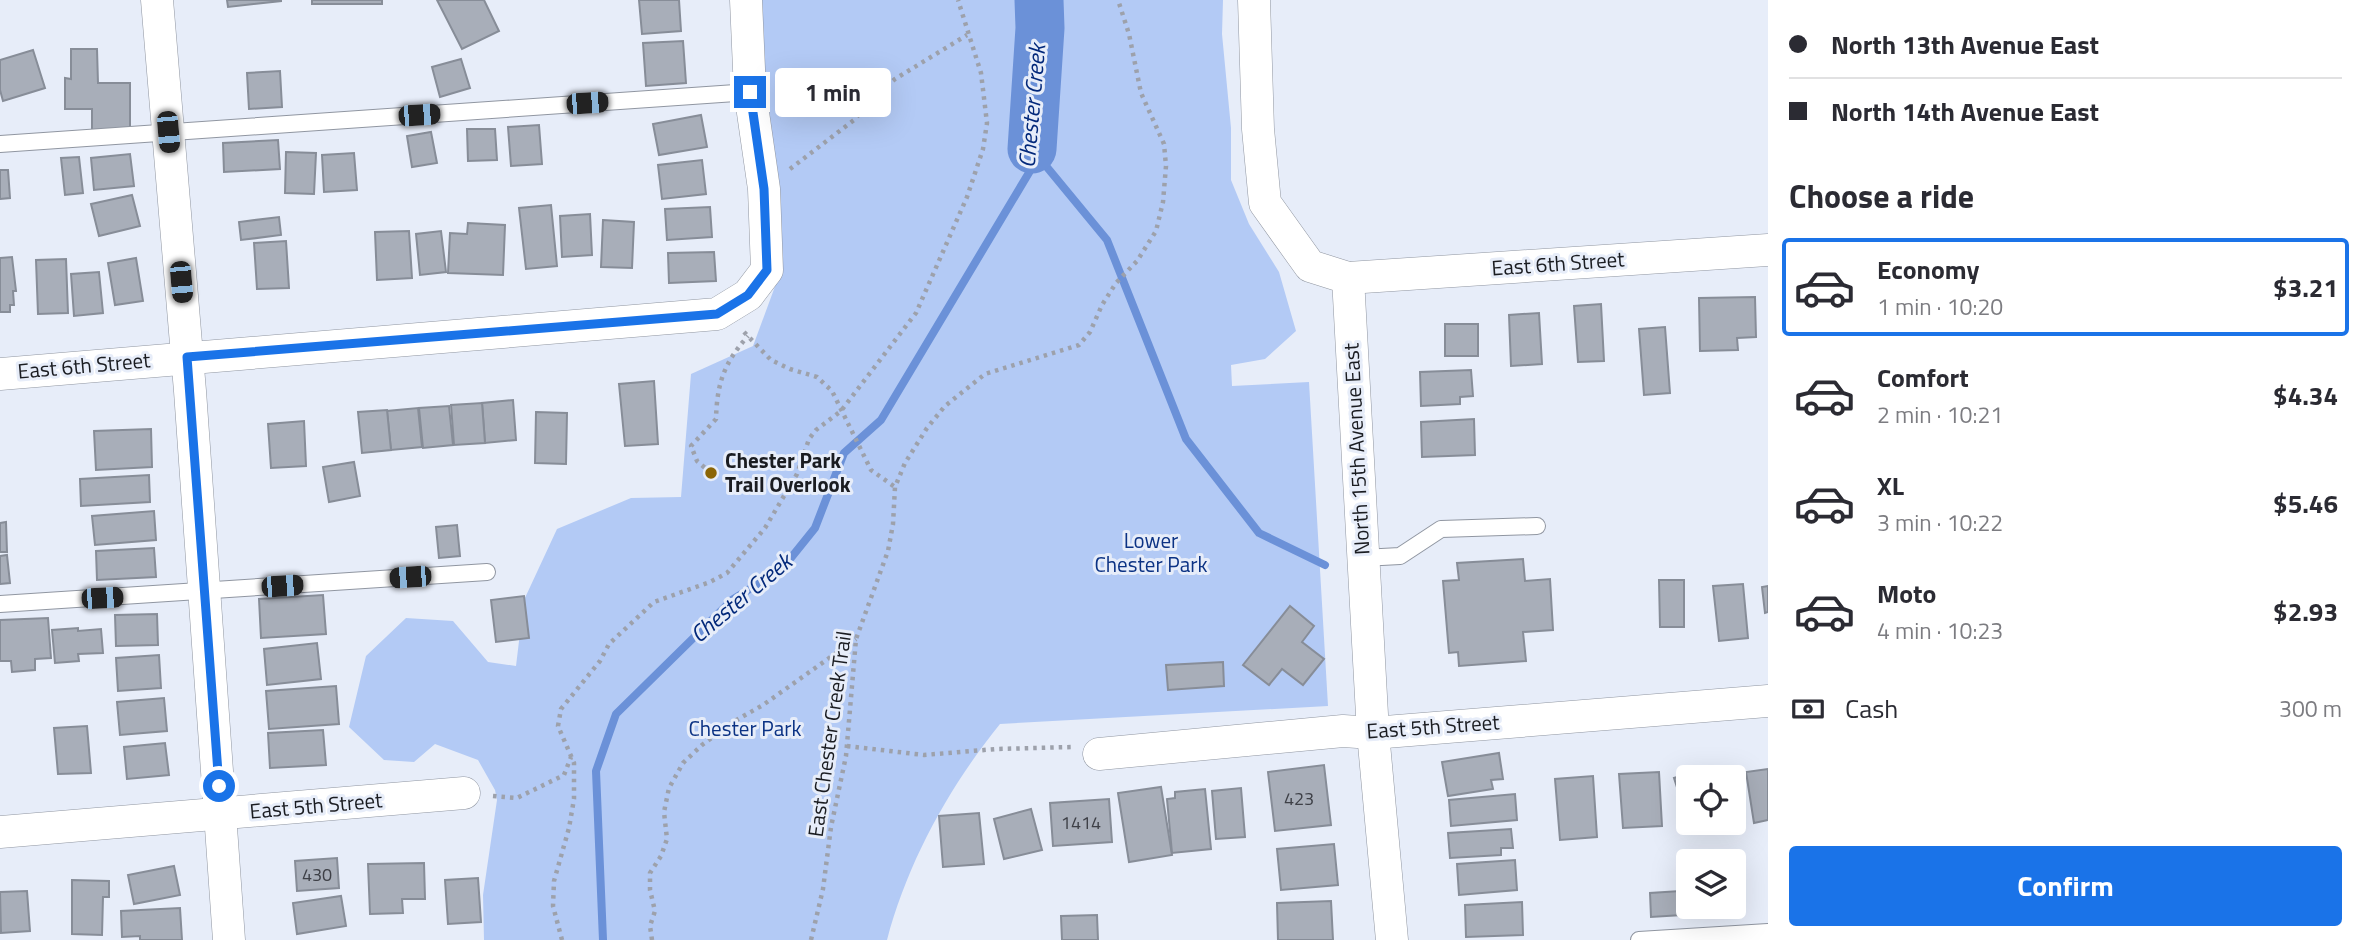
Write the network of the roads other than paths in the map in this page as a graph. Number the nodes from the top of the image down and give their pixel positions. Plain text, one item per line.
1 (157, 0) edge
2 (746, 0) edge
3 (1254, 0) edge
4 (750, 92) junction
5 (168, 132) junction
6 (0, 144) edge
7 (1768, 250) edge
8 (1348, 278) junction
9 (187, 357) junction
10 (0, 374) edge
11 (1537, 526) dead end
12 (1363, 558) junction
13 (487, 572) dead end
14 (205, 592) junction
15 (0, 604) edge
16 (1768, 701) edge
17 (1373, 733) junction
18 (1099, 754) dead end
19 (464, 793) road end
20 (222, 814) junction
21 (0, 832) edge
22 (1768, 932) edge
23 (229, 940) edge
24 (1392, 940) edge
25 (1639, 940) edge

1 - 5 street
2 - 4 street
3 - 8 street
4 - 5 lane
4 - 9 street, East 6th Street
5 - 6 lane
5 - 9 street
7 - 8 street, East 6th Street
8 - 12 street, North 15th Avenue East
9 - 10 street, East 6th Street
9 - 14 street
11 - 12 lane
12 - 17 street, North 15th Avenue East
13 - 14 lane
14 - 15 lane
14 - 20 street
16 - 17 street, East 5th Street
17 - 18 street, East 5th Street
17 - 24 street, North 15th Avenue East
19 - 20 street, East 5th Street
20 - 21 street, East 5th Street
20 - 23 street
22 - 25 lane

